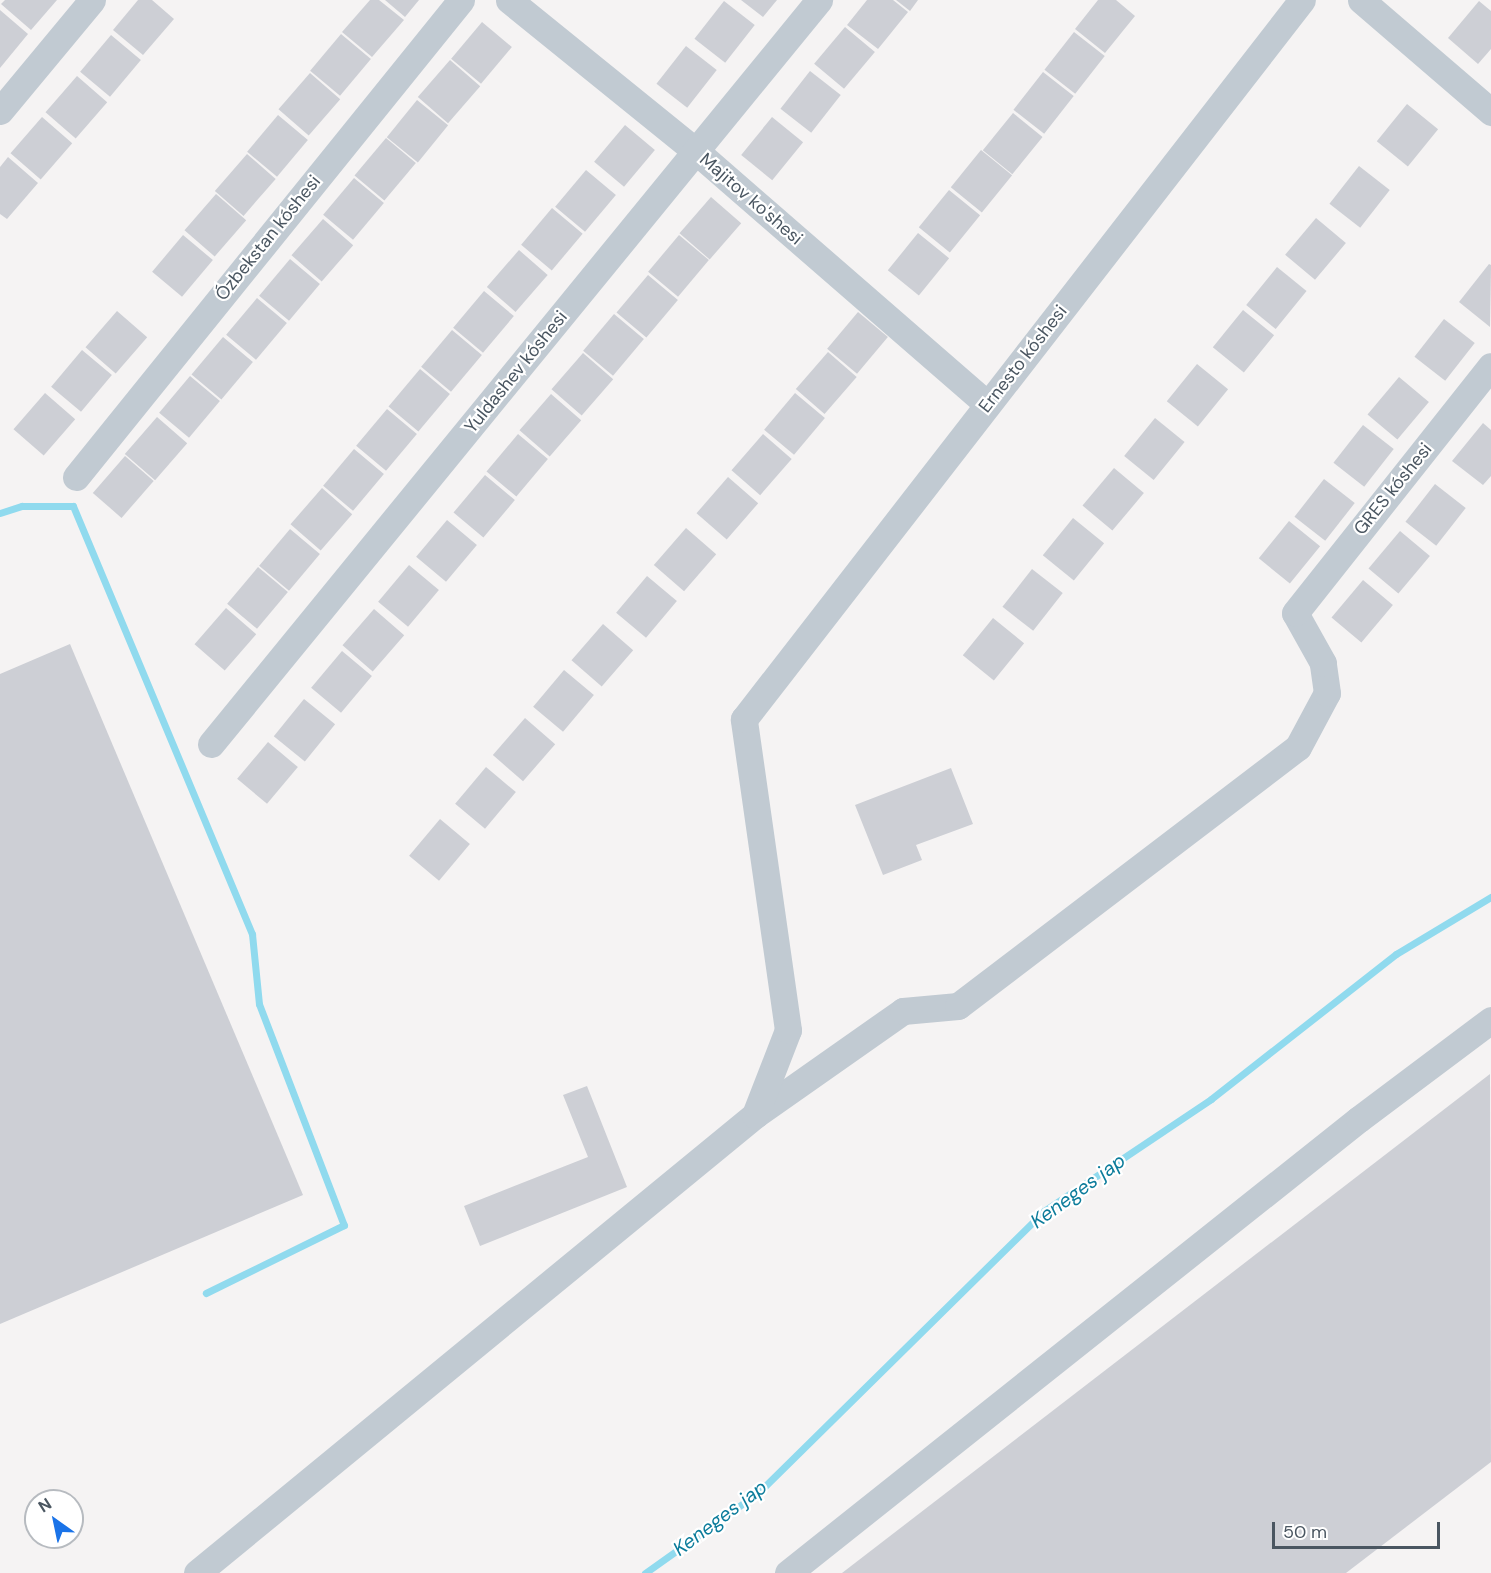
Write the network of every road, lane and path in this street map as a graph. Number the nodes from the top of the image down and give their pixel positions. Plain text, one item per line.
1 (92, 0) edge
2 (461, 0) edge
3 (509, 0) edge
4 (819, 0) edge
5 (1302, 0) edge
6 (1362, 0) edge
7 (0, 111) edge
8 (1491, 112) edge
9 (697, 152) junction
10 (1491, 366) edge
11 (987, 404) junction
12 (76, 477) dead end
13 (211, 744) dead end
14 (1491, 1020) edge
15 (755, 1115) junction
16 (197, 1573) edge
17 (788, 1573) edge

1 - 7 street
2 - 12 street, Ózbekstan kóshesi
3 - 9 street, Majitov ko'shesi
4 - 9 street, Yuldashev kóshesi
5 - 11 street, Ernesto kóshesi
6 - 8 street
9 - 11 street, Majitov ko'shesi
9 - 13 street, Yuldashev kóshesi
10 - 15 street, GRES kóshesi
11 - 15 street, Ernesto kóshesi
14 - 17 street
15 - 16 street

